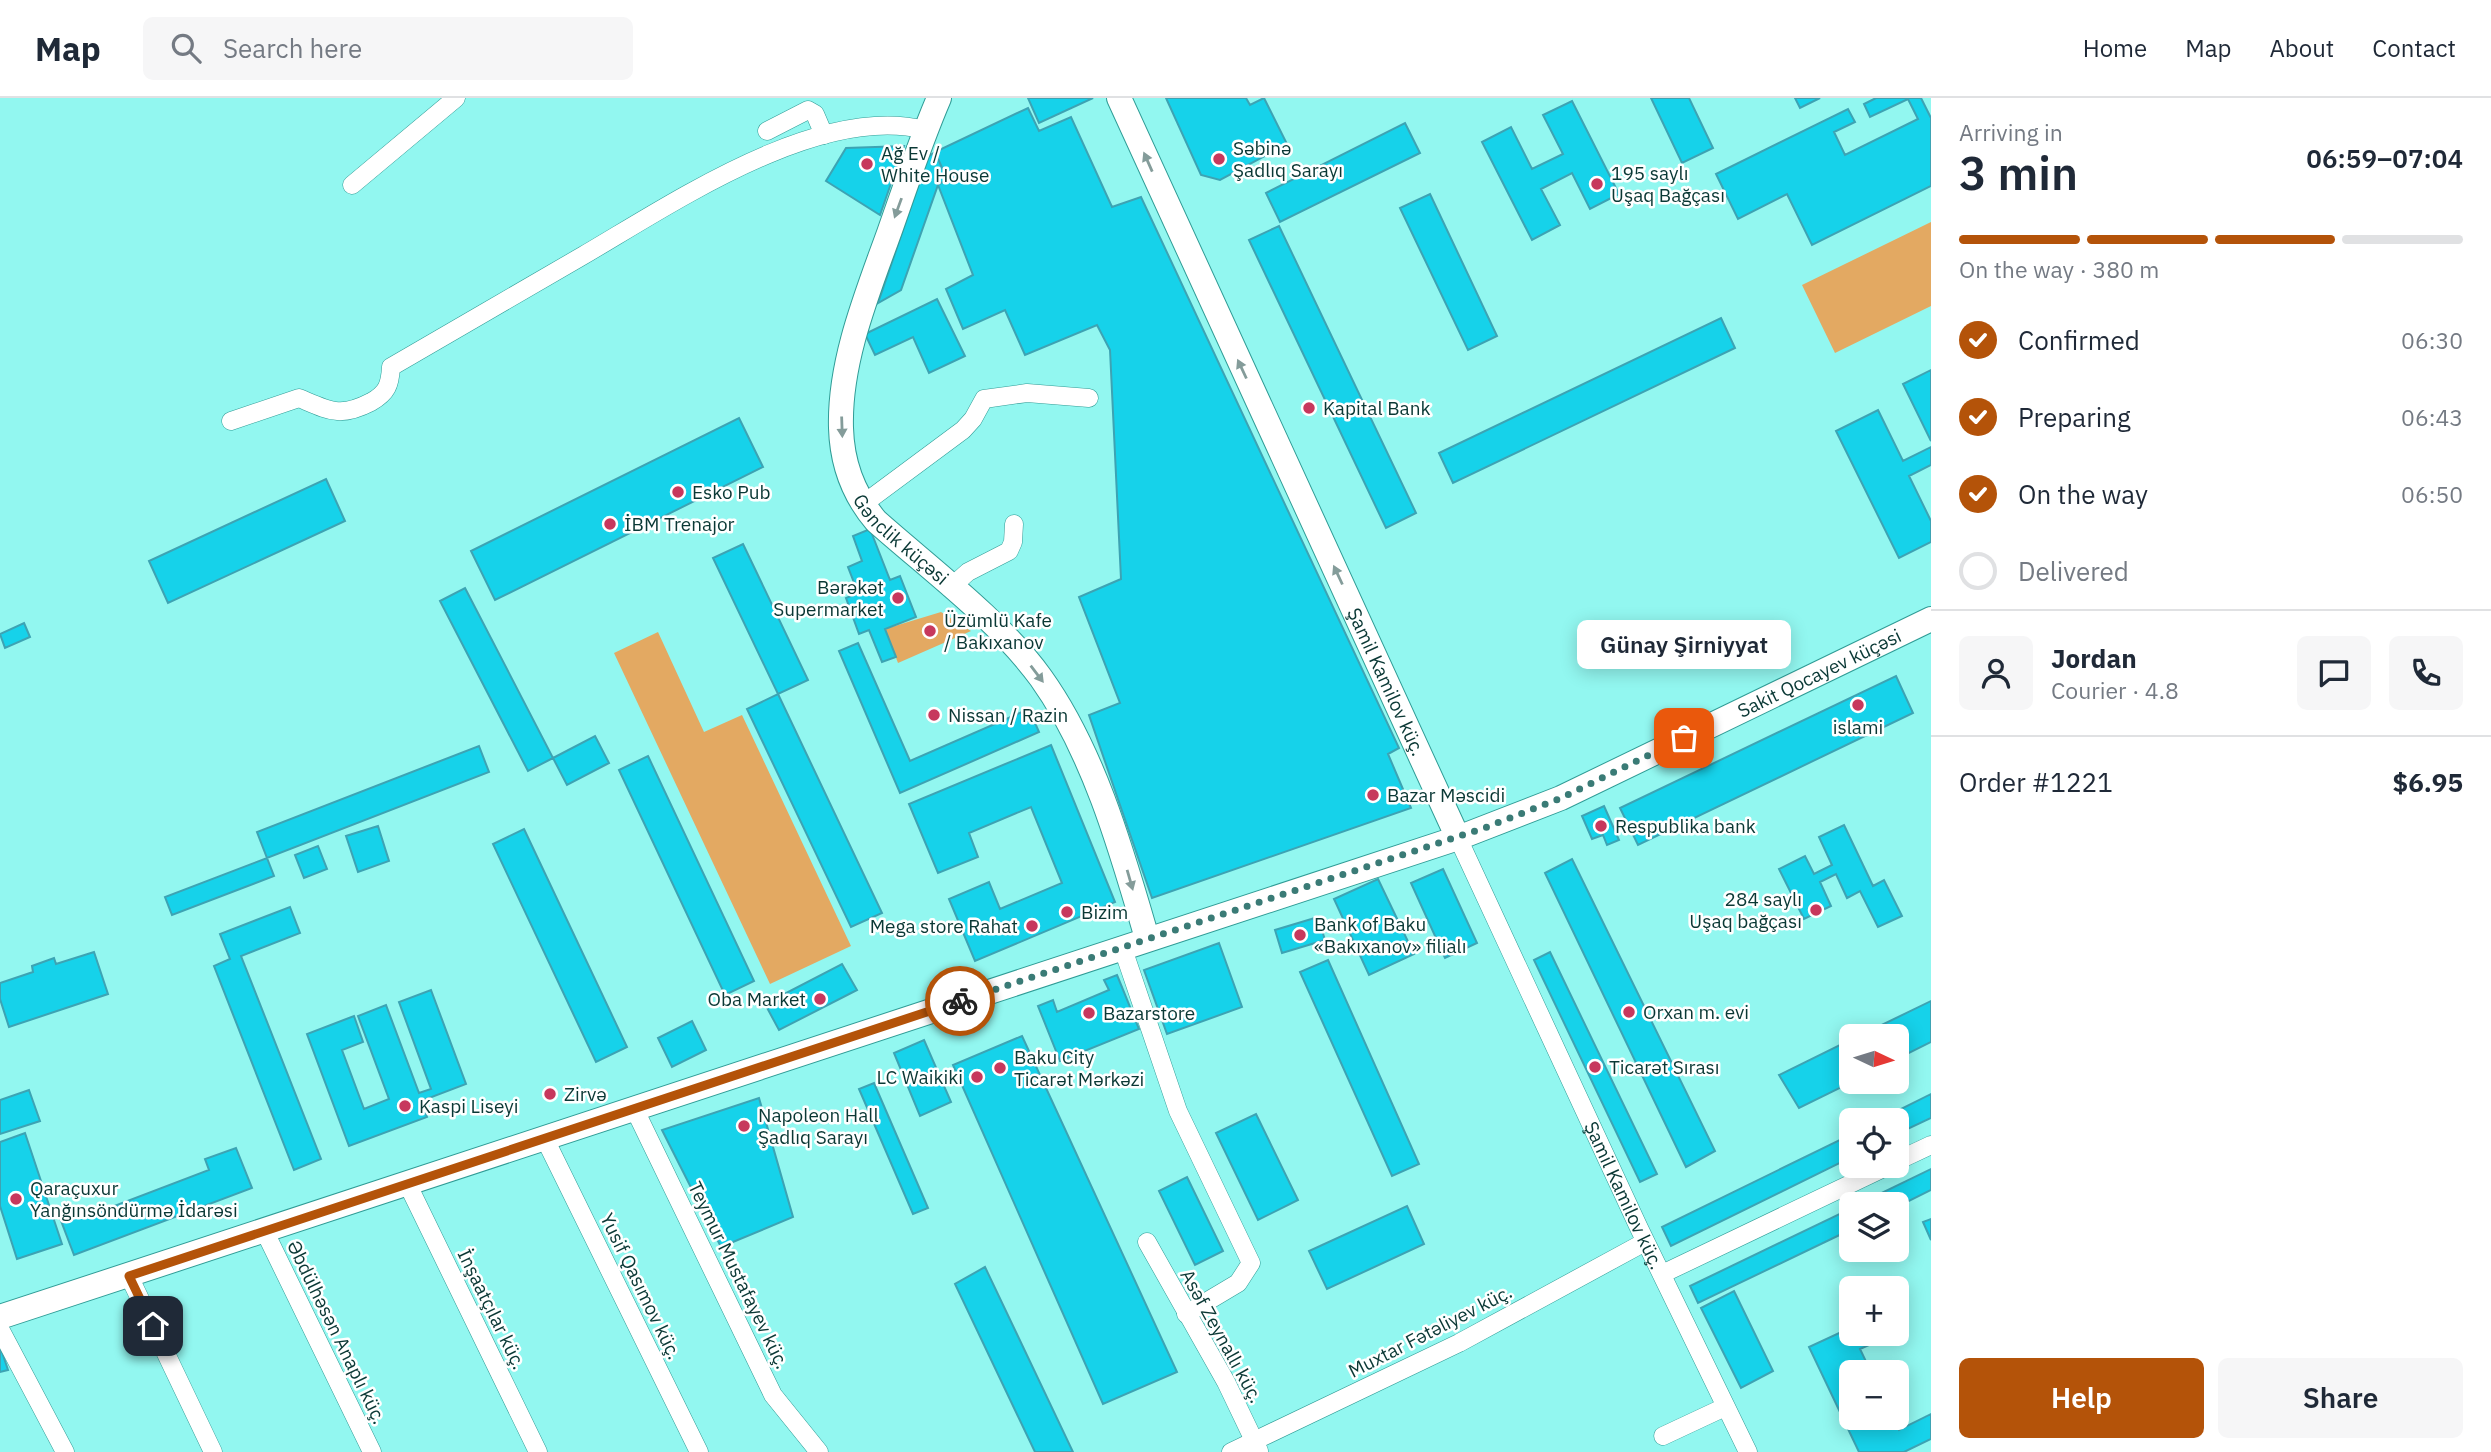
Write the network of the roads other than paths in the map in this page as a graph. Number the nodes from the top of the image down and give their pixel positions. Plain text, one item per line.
1 (456, 98) edge
2 (939, 98) edge
3 (1119, 98) edge
4 (925, 130) junction
5 (767, 131) dead end
6 (824, 135) junction
7 (352, 185) dead end
8 (1089, 398) dead end
9 (231, 421) dead end
10 (862, 505) junction
11 (1014, 524) dead end
12 (950, 588) junction
13 (1931, 619) edge
14 (1458, 838) junction
15 (1147, 937) junction
16 (1122, 946) junction
17 (634, 1108) junction
18 (545, 1139) junction
19 (1931, 1145) edge
20 (1909, 1155) edge
21 (1863, 1178) edge
22 (408, 1185) junction
23 (264, 1230) junction
24 (1146, 1242) dead end
25 (1645, 1242) junction
26 (1662, 1274) junction
27 (129, 1276) junction
28 (1186, 1314) junction
29 (0, 1317) edge
30 (0, 1329) edge
31 (1725, 1407) junction
32 (1663, 1436) dead end
33 (1257, 1446) edge
34 (65, 1452) edge
35 (214, 1452) edge
36 (372, 1452) edge
37 (538, 1452) edge
38 (699, 1452) edge
39 (819, 1452) edge
40 (1231, 1452) edge
41 (1748, 1452) edge

1 - 7 street
2 - 4 street, Gənclik küçəsi
14 -> 3 street, Şamil Kamilov küç.
4 - 6 street
4 -> 10 street, Gənclik küçəsi
5 - 6 street
6 - 9 street
8 - 10 street
10 - 12 street, Gənclik küçəsi
11 - 12 street
12 -> 15 street, Gənclik küçəsi
13 - 14 street, Sakit Qocayev küçəsi
14 - 15 street, Sakit Qocayev küçəsi
14 - 25 street, Şamil Kamilov küç.
15 - 16 street, Sakit Qocayev küçəsi
16 - 17 street, Sakit Qocayev küçəsi
16 - 28 street
17 - 18 street, Sakit Qocayev küçəsi
17 - 39 street, Teymur Mustafayev küç.
18 - 22 street, Sakit Qocayev küçəsi
18 - 38 street, Yusif Qasımov küç.
19 - 20 street
21 - 26 street
22 - 23 street, Sakit Qocayev küçəsi
22 - 37 street, İnşaatçılar küç.
23 - 27 street, Sakit Qocayev küçəsi
23 - 36 street, Əbdülhəsən Anaplı küç.
24 - 28 street, Asəf Zeynallı küç.
25 - 26 street, Şamil Kamilov küç.
25 - 33 street, Muxtar Fətəliyev küç.
26 - 31 street, Şamil Kamilov küç.
27 - 29 street, Sakit Qocayev küçəsi
27 - 35 street
28 - 33 street, Asəf Zeynallı küç.
30 - 34 street
31 - 32 street
31 - 41 street, Şamil Kamilov küç.
33 - 40 street, Muxtar Fətəliyev küç.

